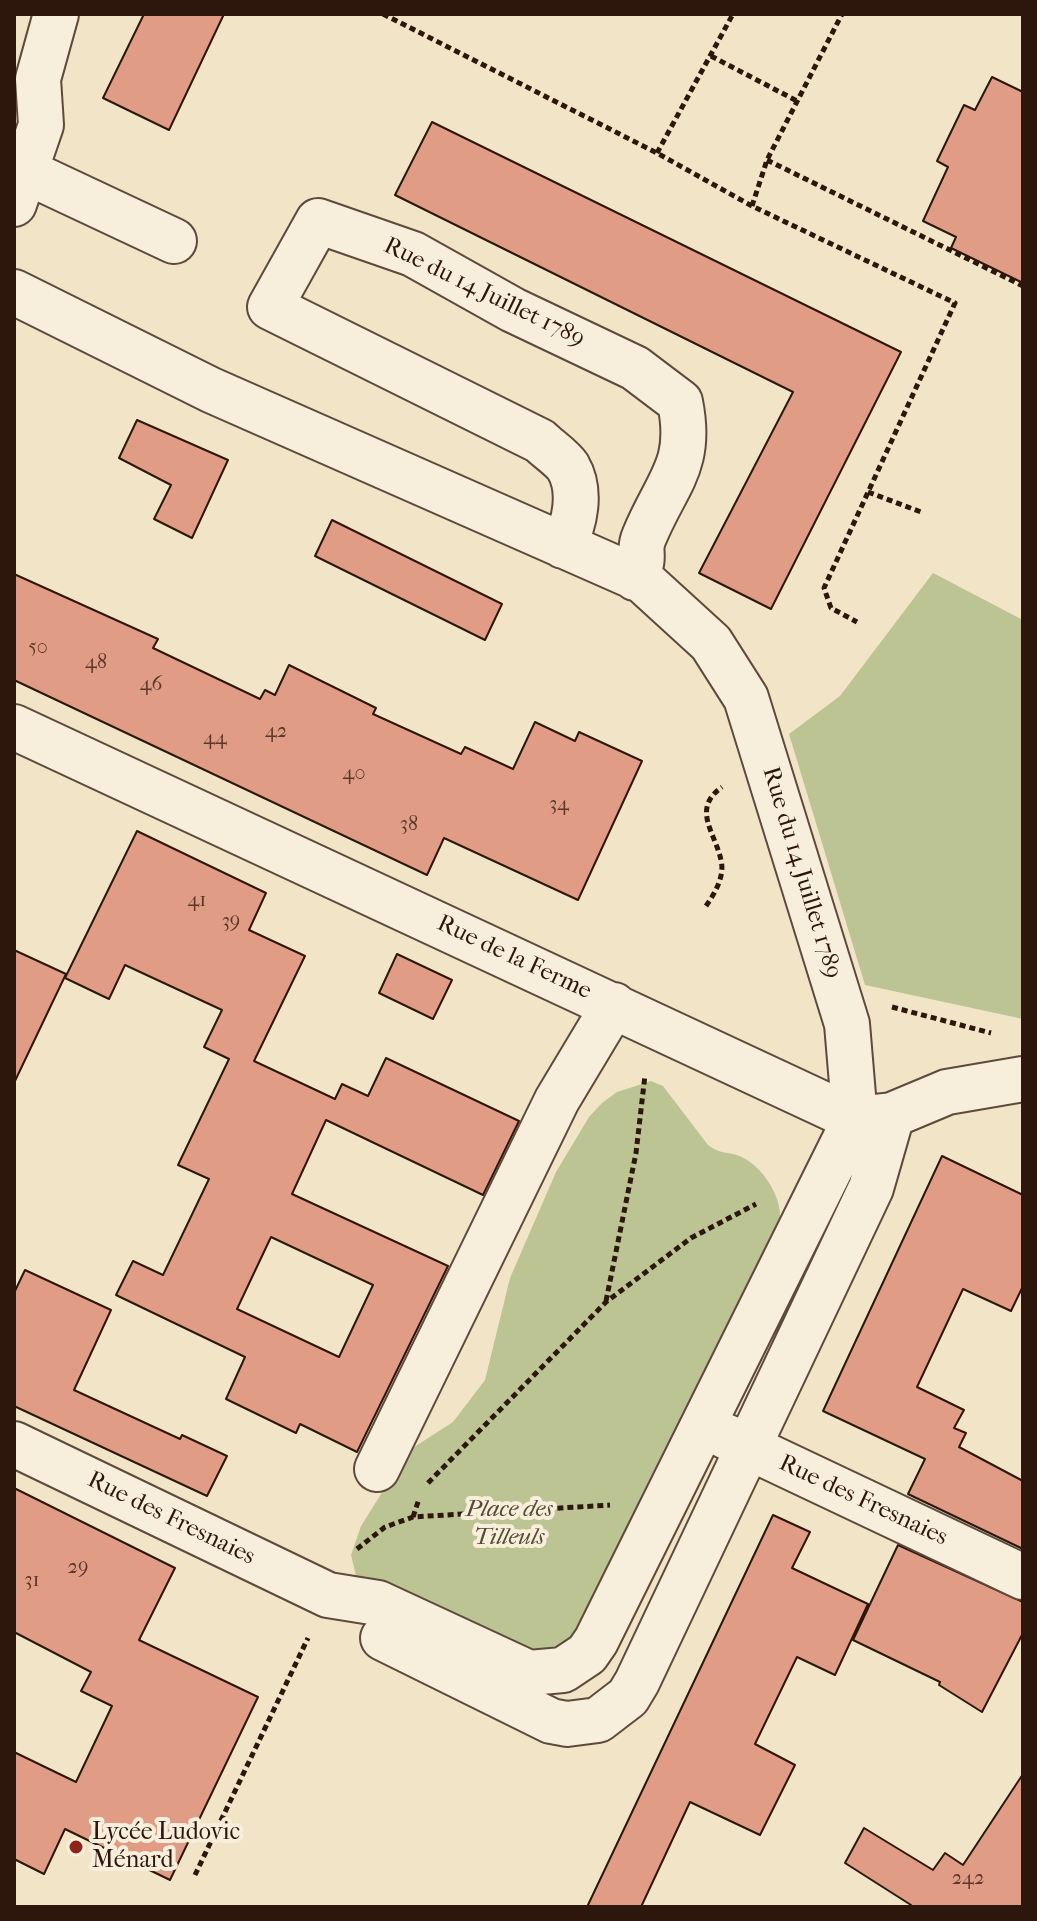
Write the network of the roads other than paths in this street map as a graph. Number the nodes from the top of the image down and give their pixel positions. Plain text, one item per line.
1 (56, 14) edge
2 (20, 188) edge
3 (174, 241) dead end
4 (14, 292) edge
5 (563, 546) junction
6 (635, 578) junction
7 (14, 727) edge
8 (614, 1005) junction
9 (1023, 1079) edge
10 (874, 1117) junction
11 (703, 1426) junction
12 (14, 1444) edge
13 (749, 1448) junction
14 (377, 1469) dead end
15 (1023, 1577) edge
16 (319, 1614) junction

1 - 2 street
2 - 3 street
4 - 5 street, Rue du 14 Juillet 1789
5 - 6 street, Rue du 14 Juillet 1789
5 - 6 street, Rue du 14 Juillet 1789
6 - 10 street, Rue du 14 Juillet 1789
7 - 8 street, Rue de la Ferme
8 - 10 street, Rue de la Ferme
8 - 14 street
9 - 10 street
10 - 11 street
10 - 13 street
11 - 13 street, Rue des Fresnaies
11 - 16 street
12 - 16 street, Rue des Fresnaies
13 - 15 street, Rue des Fresnaies
13 - 16 street

